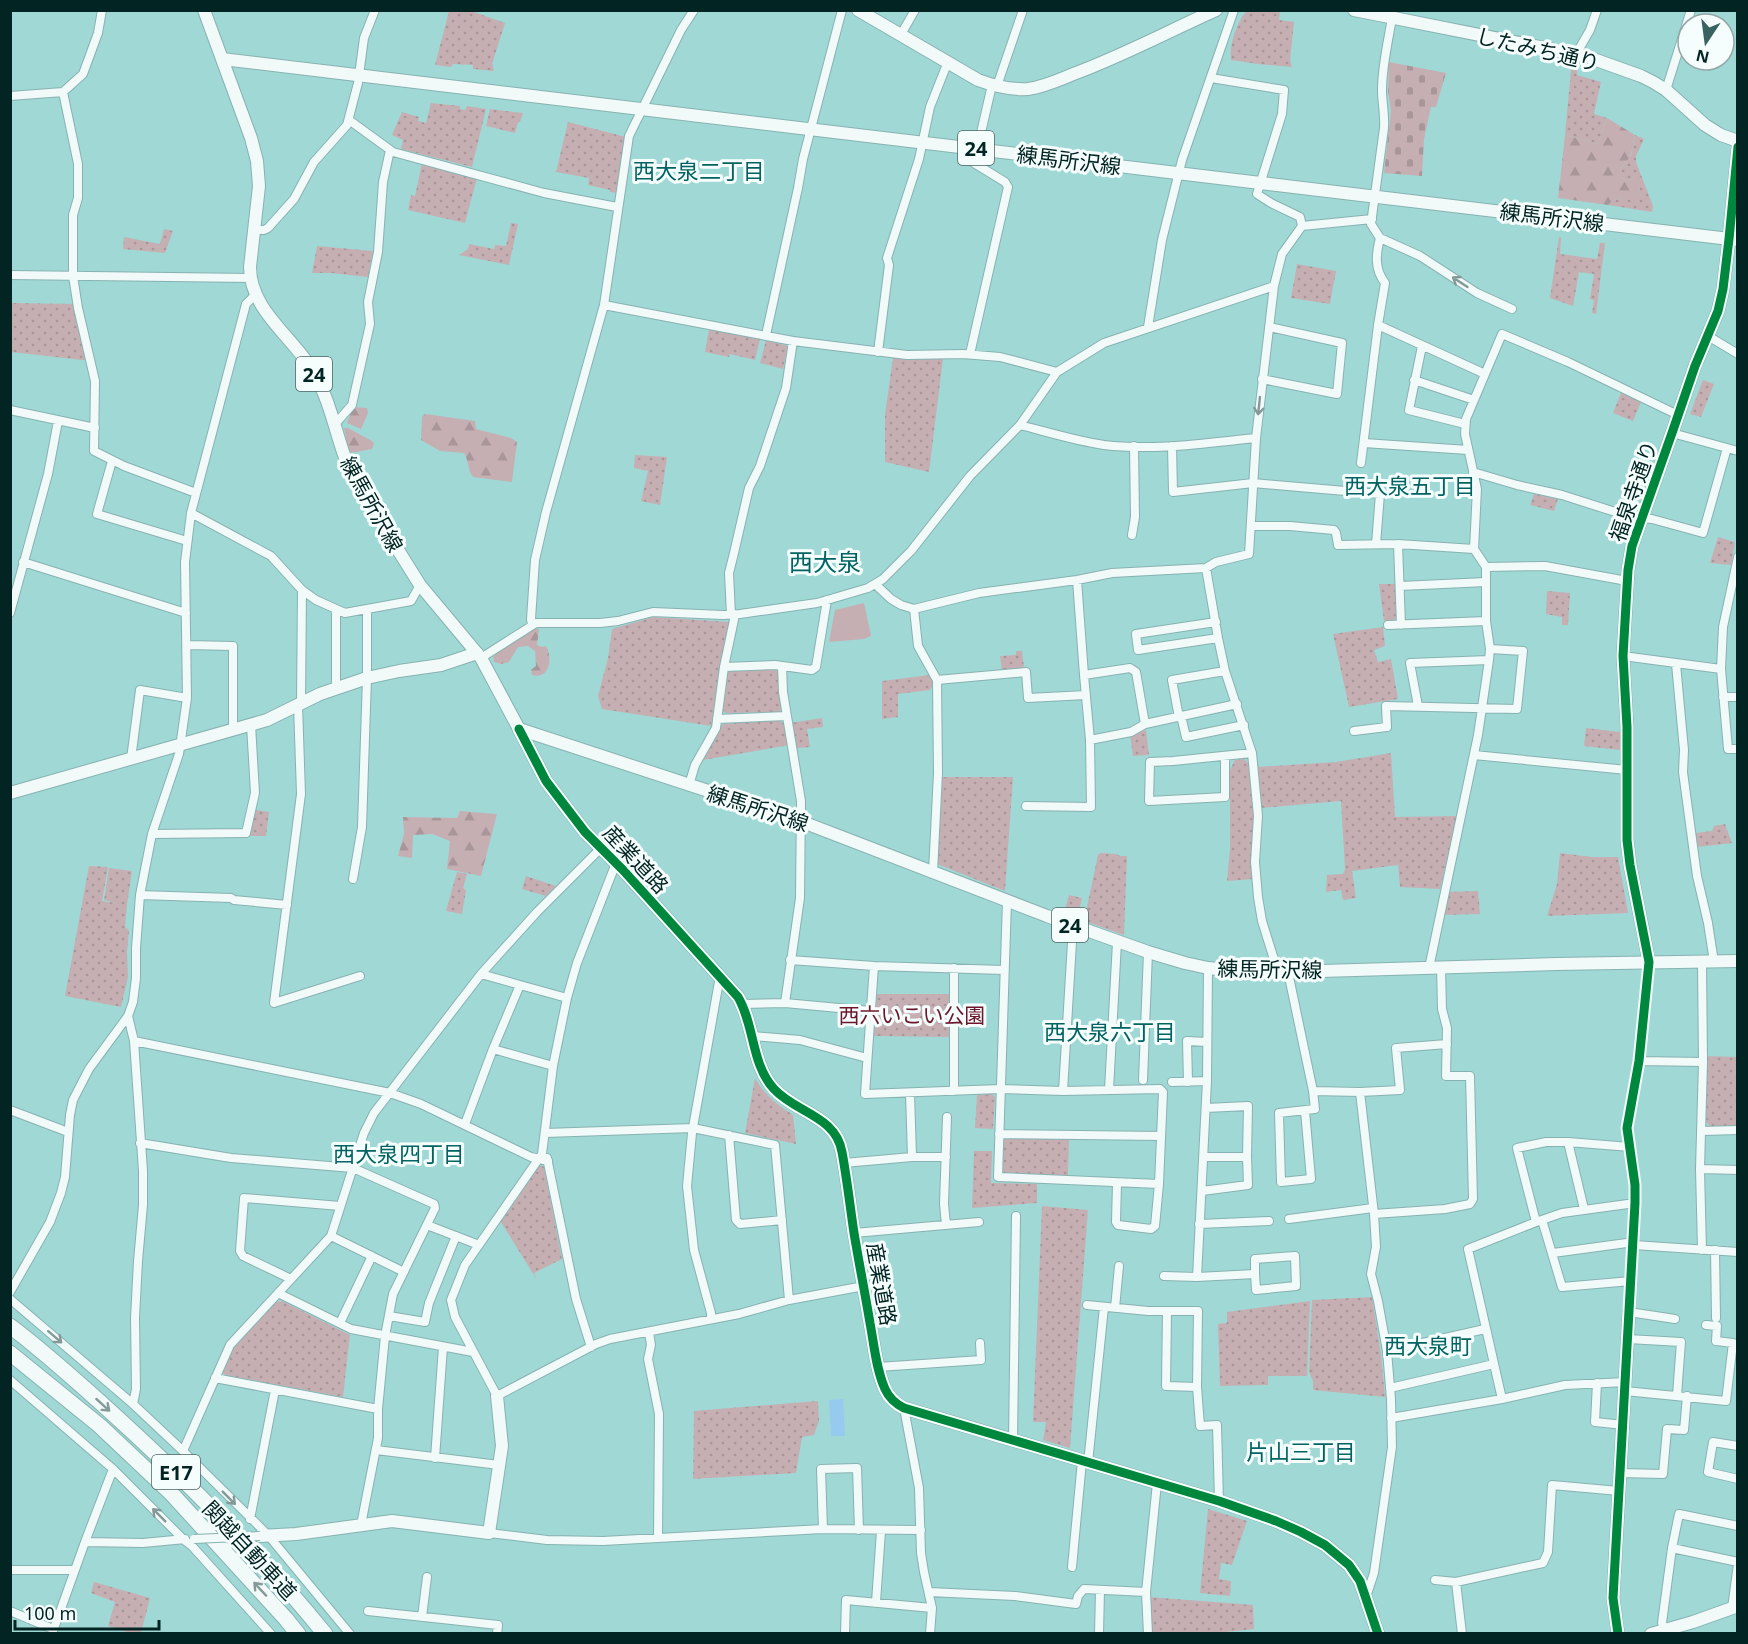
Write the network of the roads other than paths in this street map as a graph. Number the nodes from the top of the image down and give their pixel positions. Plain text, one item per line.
1 (102, 10) edge
2 (204, 10) edge
3 (375, 10) edge
4 (842, 10) edge
5 (858, 10) edge
6 (915, 10) edge
7 (1023, 10) edge
8 (1216, 10) edge
9 (1234, 10) edge
10 (1597, 10) edge
11 (1691, 10) edge
12 (1360, 11) edge
13 (690, 12) edge
14 (1392, 18) junction
15 (900, 36) junction
16 (1578, 54) junction
17 (222, 59) junction
18 (947, 64) junction
19 (359, 75) junction
20 (1211, 78) junction
21 (995, 86) junction
22 (1666, 90) junction
23 (63, 92) junction
24 (10, 96) edge
25 (642, 109) junction
26 (349, 120) junction
27 (810, 128) junction
28 (1737, 141) edge
29 (922, 142) junction
30 (1737, 147) edge
31 (977, 148) junction
32 (390, 150) junction
33 (1179, 173) junction
34 (1260, 183) junction
35 (1375, 196) junction
36 (617, 207) junction
37 (1372, 219) junction
38 (1302, 226) junction
39 (254, 230) junction
40 (1380, 238) junction
41 (1733, 239) edge
42 (10, 275) edge
43 (74, 276) junction
44 (250, 278) junction
45 (1274, 286) junction
46 (255, 296) junction
47 (604, 305) junction
48 (1512, 309) dead end
49 (1378, 325) junction
50 (1148, 327) junction
51 (1269, 327) junction
52 (766, 335) junction
53 (1708, 336) junction
54 (793, 341) junction
55 (1422, 346) junction
56 (878, 352) junction
57 (970, 354) junction
58 (1737, 354) edge
59 (1057, 372) junction
60 (1485, 374) junction
61 (1262, 379) junction
62 (1414, 380) junction
63 (1474, 400) junction
64 (10, 410) edge
65 (1678, 415) junction
66 (58, 421) junction
67 (336, 424) junction
68 (1465, 424) junction
69 (1020, 425) junction
70 (95, 428) junction
71 (1672, 433) junction
72 (1256, 438) junction
73 (1364, 443) junction
74 (1172, 446) junction
75 (1134, 447) junction
76 (1727, 448) junction
77 (1468, 450) junction
78 (1737, 451) edge
79 (112, 461) junction
80 (1361, 463) dead end
81 (1473, 472) junction
82 (1253, 483) junction
83 (196, 493) junction
84 (191, 513) junction
85 (1642, 518) junction
86 (1251, 526) junction
87 (1132, 535) dead end
88 (187, 542) junction
89 (1376, 544) junction
90 (1398, 544) junction
91 (1474, 549) junction
92 (1737, 557) edge
93 (23, 562) junction
94 (1486, 567) junction
95 (1206, 568) junction
96 (1077, 580) junction
97 (1627, 581) junction
98 (1486, 582) junction
99 (875, 584) junction
100 (420, 585) junction
101 (1400, 586) junction
102 (302, 590) junction
103 (827, 600) junction
104 (336, 609) junction
105 (914, 609) junction
106 (367, 610) junction
107 (10, 613) edge
108 (186, 613) junction
109 (733, 615) junction
110 (1486, 621) junction
111 (1216, 622) junction
112 (532, 625) junction
113 (1388, 625) dead end
114 (1401, 625) junction
115 (1218, 638) junction
116 (187, 645) junction
117 (1490, 649) junction
118 (479, 656) junction
119 (1623, 656) junction
120 (1489, 660) junction
121 (1676, 664) junction
122 (782, 666) junction
123 (724, 667) junction
124 (1721, 669) junction
125 (1226, 671) junction
126 (1084, 675) junction
127 (367, 678) junction
128 (937, 680) junction
129 (336, 688) junction
130 (1086, 695) junction
131 (1724, 697) junction
132 (1737, 697) edge
133 (187, 698) junction
134 (299, 704) junction
135 (1236, 704) junction
136 (1418, 706) junction
137 (1482, 707) junction
138 (787, 716) junction
139 (1180, 717) junction
140 (717, 719) junction
141 (1145, 724) junction
142 (251, 725) junction
143 (1244, 725) junction
144 (519, 729) junction
145 (233, 730) junction
146 (1354, 731) dead end
147 (1090, 740) junction
148 (181, 745) junction
149 (1737, 749) edge
150 (1252, 753) junction
151 (1474, 755) junction
152 (1225, 756) junction
153 (131, 759) junction
154 (1627, 770) junction
155 (689, 785) junction
156 (10, 793) edge
157 (1026, 806) dead end
158 (800, 821) junction
159 (152, 834) junction
160 (601, 848) junction
161 (616, 863) junction
162 (933, 872) junction
163 (353, 879) dead end
164 (140, 895) junction
165 (1007, 901) junction
166 (287, 905) junction
167 (1073, 926) junction
168 (1117, 942) junction
169 (1148, 952) junction
170 (790, 960) junction
171 (1737, 961) edge
172 (1648, 962) junction
173 (1708, 962) junction
174 (874, 966) junction
175 (954, 968) junction
176 (1208, 968) junction
177 (1435, 968) junction
178 (1004, 970) junction
179 (1283, 972) junction
180 (481, 974) junction
181 (360, 976) dead end
182 (720, 976) junction
183 (520, 985) junction
184 (567, 998) junction
185 (784, 1003) junction
186 (742, 1004) junction
187 (871, 1011) junction
188 (128, 1016) junction
189 (753, 1036) junction
190 (134, 1041) junction
191 (1207, 1042) junction
192 (1447, 1044) junction
193 (493, 1049) junction
194 (867, 1058) junction
195 (1639, 1060) junction
196 (1703, 1062) junction
197 (553, 1066) junction
198 (1143, 1080) dead end
199 (1207, 1080) junction
200 (1172, 1082) dead end
201 (1188, 1082) junction
202 (1000, 1089) junction
203 (1109, 1090) junction
204 (954, 1091) junction
205 (1313, 1091) junction
206 (1063, 1092) junction
207 (1360, 1092) junction
208 (390, 1093) junction
209 (910, 1093) junction
210 (1206, 1108) junction
211 (10, 1110) edge
212 (1305, 1111) junction
213 (947, 1116) dead end
214 (465, 1124) junction
215 (693, 1128) junction
216 (1702, 1131) junction
217 (1737, 1131) edge
218 (68, 1132) junction
219 (544, 1133) junction
220 (999, 1134) junction
221 (729, 1135) junction
222 (1161, 1136) junction
223 (1569, 1142) junction
224 (140, 1143) junction
225 (544, 1146) junction
226 (1630, 1147) junction
227 (912, 1157) junction
228 (946, 1157) junction
229 (1204, 1157) junction
230 (1247, 1157) junction
231 (538, 1160) junction
232 (548, 1161) junction
233 (844, 1163) junction
234 (353, 1168) junction
235 (1700, 1169) junction
236 (1737, 1170) edge
237 (1118, 1183) junction
238 (1159, 1184) junction
239 (1202, 1191) junction
240 (1635, 1203) junction
241 (340, 1206) junction
242 (1584, 1209) junction
243 (1374, 1211) junction
244 (1016, 1216) dead end
245 (1289, 1219) dead end
246 (782, 1220) junction
247 (1269, 1221) dead end
248 (1539, 1221) junction
249 (979, 1222) dead end
250 (1199, 1224) junction
251 (427, 1225) junction
252 (946, 1225) junction
253 (854, 1233) junction
254 (331, 1236) junction
255 (456, 1236) junction
256 (1634, 1244) junction
257 (479, 1245) junction
258 (1702, 1250) junction
259 (1715, 1250) junction
260 (1737, 1252) edge
261 (1553, 1253) junction
262 (372, 1256) junction
263 (1119, 1266) dead end
264 (404, 1272) junction
265 (1255, 1274) junction
266 (1164, 1276) dead end
267 (1197, 1277) junction
268 (291, 1279) junction
269 (1631, 1281) junction
270 (864, 1286) junction
271 (10, 1292) edge
272 (278, 1293) junction
273 (10, 1299) edge
274 (789, 1300) junction
275 (1087, 1305) dead end
276 (1104, 1306) junction
277 (1115, 1308) junction
278 (1167, 1311) junction
279 (1629, 1312) junction
280 (389, 1316) junction
281 (1716, 1318) dead end
282 (711, 1319) junction
283 (1675, 1319) dead end
284 (339, 1323) junction
285 (1706, 1325) dead end
286 (10, 1326) edge
287 (1485, 1329) junction
288 (649, 1332) junction
289 (385, 1336) junction
290 (1628, 1339) junction
291 (980, 1343) dead end
292 (443, 1347) junction
293 (591, 1347) junction
294 (473, 1352) junction
295 (1387, 1352) junction
296 (10, 1353) edge
297 (1494, 1364) junction
298 (878, 1367) junction
299 (215, 1378) junction
300 (10, 1380) edge
301 (1597, 1383) junction
302 (1197, 1387) junction
303 (1625, 1387) junction
304 (1390, 1388) junction
305 (275, 1390) junction
306 (1677, 1395) junction
307 (497, 1396) junction
308 (1687, 1396) junction
309 (1502, 1399) junction
310 (133, 1404) junction
311 (904, 1408) junction
312 (378, 1409) junction
313 (1391, 1418) junction
314 (1624, 1425) junction
315 (1013, 1441) junction
316 (1737, 1446) edge
317 (376, 1450) junction
318 (183, 1451) junction
319 (435, 1458) junction
320 (1085, 1462) junction
321 (499, 1466) junction
322 (112, 1469) junction
323 (1620, 1473) junction
324 (1737, 1479) edge
325 (1157, 1483) junction
326 (1619, 1491) junction
327 (1219, 1501) junction
328 (250, 1519) junction
329 (361, 1525) junction
330 (1737, 1526) edge
331 (823, 1529) junction
332 (859, 1530) junction
333 (921, 1530) junction
334 (881, 1531) junction
335 (489, 1533) junction
336 (264, 1536) junction
337 (658, 1538) junction
338 (183, 1539) junction
339 (85, 1542) junction
340 (1672, 1548) junction
341 (1737, 1563) edge
342 (1072, 1567) dead end
343 (10, 1570) edge
344 (74, 1570) junction
345 (427, 1577) dead end
346 (1435, 1580) dead end
347 (1456, 1582) junction
348 (1100, 1590) junction
349 (929, 1592) junction
350 (1146, 1592) junction
351 (1366, 1597) junction
352 (876, 1602) junction
353 (1735, 1607) edge
354 (932, 1608) junction
355 (10, 1611) edge
356 (369, 1611) dead end
357 (422, 1617) junction
358 (1694, 1628) edge
359 (1665, 1630) junction
360 (53, 1631) edge
361 (271, 1634) edge
362 (298, 1634) edge
363 (325, 1634) edge
364 (350, 1634) edge
365 (497, 1634) edge
366 (845, 1634) edge
367 (930, 1634) edge
368 (1099, 1634) edge
369 (1148, 1634) edge
370 (1378, 1634) edge
371 (1462, 1634) edge
372 (1618, 1634) edge
373 (1651, 1634) edge

1 - 23 street
2 - 17 street, 練馬所沢線 / 24
3 - 19 street
4 - 27 street
5 - 15 street
6 - 15 street
7 - 21 street
8 - 21 street
9 - 20 street
10 - 16 street
11 - 22 street
12 - 14 street, したみち通り
13 - 25 street
14 - 16 street, したみち通り
14 - 35 street
15 - 18 street
16 - 22 street, したみち通り
17 - 19 street, 練馬所沢線 / 24
17 - 39 street, 練馬所沢線 / 24
18 - 21 street
18 - 29 street
19 - 25 street, 練馬所沢線 / 24
19 - 26 street
20 - 33 street
20 - 34 street
21 - 31 street
22 - 28 street, したみち通り
23 - 24 street
23 - 43 street
25 - 27 street, 練馬所沢線 / 24
25 - 36 street
26 - 32 street
26 - 39 street
27 - 29 street, 練馬所沢線 / 24
27 - 52 street
29 - 31 street, 練馬所沢線 / 24
29 - 56 street
30 - 41 street, 福泉寺通り
31 - 33 street, 練馬所沢線 / 24
31 - 57 street
32 - 36 street
32 - 67 street
33 - 34 street, 練馬所沢線 / 24
33 - 50 street
34 - 35 street, 練馬所沢線 / 24
34 - 38 street
35 - 37 street
35 - 41 street, 練馬所沢線 / 24
36 - 47 street
37 - 38 street
37 - 40 street
38 - 45 street
39 - 44 street, 練馬所沢線 / 24
48 -> 40 street
40 - 49 street
41 - 53 street, 福泉寺通り
42 - 43 street
43 - 44 street
43 - 70 street
44 - 46 street, 練馬所沢線 / 24
45 - 50 street
45 - 51 street
46 - 67 street, 練馬所沢線 / 24
46 - 83 street
47 - 52 street
47 - 112 street
49 - 55 street
49 - 73 street
50 - 59 street
51 - 61 street
51 - 61 street
52 - 54 street
53 - 58 street
53 - 65 street, 福泉寺通り
54 - 56 street
54 - 109 street
55 - 60 street
55 - 62 street
56 - 57 street
57 - 59 street
59 - 69 street
60 - 63 street
60 - 65 street
61 -> 72 street
62 - 63 street
62 - 68 street
63 - 68 street
64 - 66 street
65 - 71 street, 福泉寺通り
66 - 70 street
66 - 93 street
67 - 100 street, 練馬所沢線 / 24
68 - 77 street
69 - 75 street
69 - 99 street
70 - 79 street
71 - 76 street
71 - 85 street, 福泉寺通り
72 - 74 street
72 - 82 street
73 - 77 street
73 - 80 street
74 - 75 street
74 - 82 street
75 - 87 street
76 - 78 street
76 - 85 street
77 - 81 street
79 - 83 street
79 - 88 street
81 - 85 street
81 - 91 street
82 - 86 street
82 - 89 street
83 - 84 street
84 - 88 street
84 - 102 street
85 - 97 street, 福泉寺通り
86 - 89 street
86 - 95 street
88 - 108 street
89 - 90 street
90 - 91 street
90 - 101 street
91 - 94 street
92 - 124 street
93 - 107 street
93 - 108 street
94 - 97 street
94 - 98 street
95 - 96 street
95 - 111 street
96 - 105 street
96 - 126 street
97 - 119 street, 福泉寺通り
98 - 101 street
98 - 110 street
99 - 103 street
99 - 105 street
100 - 106 street
100 - 118 street, 練馬所沢線 / 24
101 - 114 street
102 - 104 street
102 - 134 street
103 - 109 street
103 - 122 street
104 - 106 street
104 - 129 street
105 - 128 street
106 - 127 street
108 - 116 street
109 - 112 street
109 - 123 street
110 - 114 street
110 - 117 street
111 - 115 street
111 - 115 street
112 - 118 street
113 - 114 street
115 - 125 street
116 - 133 street
116 - 145 street
117 - 120 street
117 - 137 street
118 - 127 street
118 - 144 street, 練馬所沢線 / 24
119 - 121 street
119 - 154 street, 福泉寺通り
120 - 136 street
120 - 137 street
121 - 124 street
121 - 173 street
122 - 123 street
122 - 138 street
123 - 140 street
124 - 131 street
125 - 135 street
125 - 139 street
126 - 130 street
126 - 141 street
127 - 129 street
127 - 163 street
128 - 130 street
128 - 162 street
129 - 134 street
130 - 147 street
131 - 132 street
131 - 149 street
133 - 148 street
133 - 153 street
134 - 142 street
134 - 166 street
135 - 139 street
135 - 143 street
136 - 137 street
136 - 146 street
137 - 151 street
138 - 140 street
138 - 158 street
139 - 141 street
139 - 143 street
140 - 155 street
141 - 147 street
142 - 145 street
142 - 159 street
143 - 150 street
144 - 155 street, 練馬所沢線 / 24
144 - 160 street, 産業道路
145 - 148 street
147 - 157 street
148 - 153 street
148 - 159 street
150 - 152 street
150 - 179 street
151 - 154 street
151 - 177 street
152 - 152 street
153 - 156 street
154 - 172 street, 福泉寺通り
155 - 158 street, 練馬所沢線 / 24
158 - 162 street, 練馬所沢線 / 24
158 - 170 street
159 - 164 street
160 - 161 street, 産業道路
160 - 180 street
161 - 182 street, 産業道路
161 - 184 street
162 - 165 street, 練馬所沢線 / 24
164 - 166 street
164 - 188 street
165 - 167 street, 練馬所沢線 / 24
165 - 178 street
166 - 181 street
167 - 168 street, 練馬所沢線 / 24
167 - 206 street
168 - 169 street, 練馬所沢線 / 24
168 - 203 street
169 - 176 street, 練馬所沢線 / 24
169 - 198 street
170 - 174 street
170 - 185 street
171 - 173 street, 練馬所沢線 / 24
172 - 173 street, 練馬所沢線 / 24
172 - 177 street, 練馬所沢線 / 24
172 - 195 street
173 - 196 street
174 - 175 street
174 - 187 street
175 - 178 street
175 - 204 street
176 - 179 street, 練馬所沢線 / 24
176 - 191 street
177 - 179 street, 練馬所沢線 / 24
177 - 192 street
178 - 202 street
179 - 205 street
180 - 183 street
180 - 208 street
182 - 186 street, 産業道路
182 - 215 street
183 - 184 street
183 - 193 street
184 - 197 street
185 - 186 street
185 - 187 street
186 - 189 street, 産業道路
187 - 194 street
188 - 190 street
188 - 218 street
189 - 194 street
189 - 233 street, 産業道路
190 - 208 street
190 - 224 street
191 - 199 street
191 - 201 street
192 - 207 street
192 - 243 street
193 - 197 street
193 - 214 street
194 - 209 street
195 - 196 street
195 - 226 street
196 - 216 street
197 - 219 street
199 - 201 street
199 - 210 street
200 - 201 street
202 - 204 street
202 - 206 street
202 - 220 street
203 - 206 street
203 - 222 street
204 - 209 street
205 - 207 street
205 - 212 street
207 - 243 street
208 - 214 street
208 - 234 street
209 - 227 street
210 - 229 street
210 - 230 street
211 - 218 street
212 - 212 street
213 - 228 street
214 - 231 street
215 - 219 street
215 - 221 street
215 - 282 street
216 - 217 street
216 - 235 street
218 - 271 street
219 - 225 street
220 - 222 street
220 - 237 street
221 - 246 street
221 - 246 street
222 - 238 street
223 - 226 street
223 - 242 street
223 - 248 street
224 - 234 street
224 - 310 street
225 - 231 street
225 - 232 street
226 - 240 street
227 - 228 street
227 - 233 street
228 - 252 street
229 - 230 street
229 - 239 street
230 - 239 street
231 - 232 street
231 - 257 street
232 - 293 street
233 - 253 street, 産業道路
234 - 241 street
234 - 251 street
235 - 236 street
235 - 258 street
237 - 238 street
237 - 238 street
239 - 250 street
240 - 242 street
240 - 256 street
241 - 254 street
241 - 268 street
242 - 248 street
243 - 245 street
243 - 295 street
244 - 315 street
246 - 274 street
247 - 250 street
248 - 261 street
248 - 287 street
249 - 252 street
250 - 267 street
251 - 255 street
251 - 264 street
252 - 253 street
253 - 270 street, 産業道路
254 - 262 street
254 - 268 street
255 - 257 street
255 - 280 street
256 - 258 street
256 - 261 street
256 - 269 street
257 - 294 street
258 - 259 street
259 - 260 street
259 - 281 street
261 - 269 street
262 - 264 street
262 - 284 street
263 - 277 street
264 - 280 street
265 - 265 street
265 - 267 street
266 - 267 street
268 - 272 street
269 - 279 street
270 - 274 street
270 - 298 street, 産業道路
272 - 284 street
272 - 299 street
273 -> 310 street
274 - 282 street
275 - 276 street
276 - 277 street
276 - 320 street
277 - 278 street
278 - 302 street
278 - 302 street
279 - 283 street
279 - 290 street
280 - 289 street
282 - 288 street
284 - 289 street
285 - 308 street
286 -> 363 highway, 関越自動車道 / E17
287 - 295 street
287 - 297 street
288 - 293 street
288 - 337 street
289 - 292 street
289 - 312 street
290 - 303 street
290 - 306 street
291 - 298 street
292 - 294 street
292 - 319 street
293 - 307 street
294 - 307 street
295 - 304 street
362 -> 296 highway, 関越自動車道 / E17
297 - 304 street
297 - 309 street
298 - 311 street, 産業道路
299 - 305 street
299 - 318 street
300 - 322 street
301 - 303 street
301 - 309 street
301 - 314 street
302 - 327 street
303 - 306 street
303 - 314 street
304 - 313 street
305 - 312 street
305 - 328 street
306 - 308 street
307 - 321 street
308 - 323 street
309 - 313 street
310 - 318 street
311 - 315 street
311 - 333 street
312 - 317 street
313 - 351 street
314 - 323 street
315 - 320 street
316 - 324 street
317 - 319 street
317 - 329 street
318 -> 328 street
319 - 321 street
320 - 325 street
320 - 342 street
321 - 335 street
338 -> 322 street
322 - 339 street
323 - 326 street
325 - 327 street
325 - 350 street
326 - 347 street
326 - 372 street
327 - 351 street
328 - 336 street
329 - 335 street
329 - 336 street
330 - 340 street
331 - 332 street
331 - 332 street
331 - 337 street
332 - 334 street
333 - 334 street
333 - 349 street
334 - 352 street
335 - 337 street
336 - 338 street, bridge
336 - 364 street
338 - 339 street
338 - 361 street
339 - 344 street
340 - 341 street
340 - 359 street
341 - 353 street
343 - 344 street
344 - 360 street
345 - 357 street
346 - 347 street
347 - 371 street
348 - 349 street
348 - 350 street
348 - 368 street
349 - 354 street
350 - 369 street
351 - 370 street
352 - 354 street
352 - 366 street
353 - 358 street
354 - 367 street
355 - 360 street
356 - 357 street
357 - 365 street
358 - 359 street
359 - 373 street

